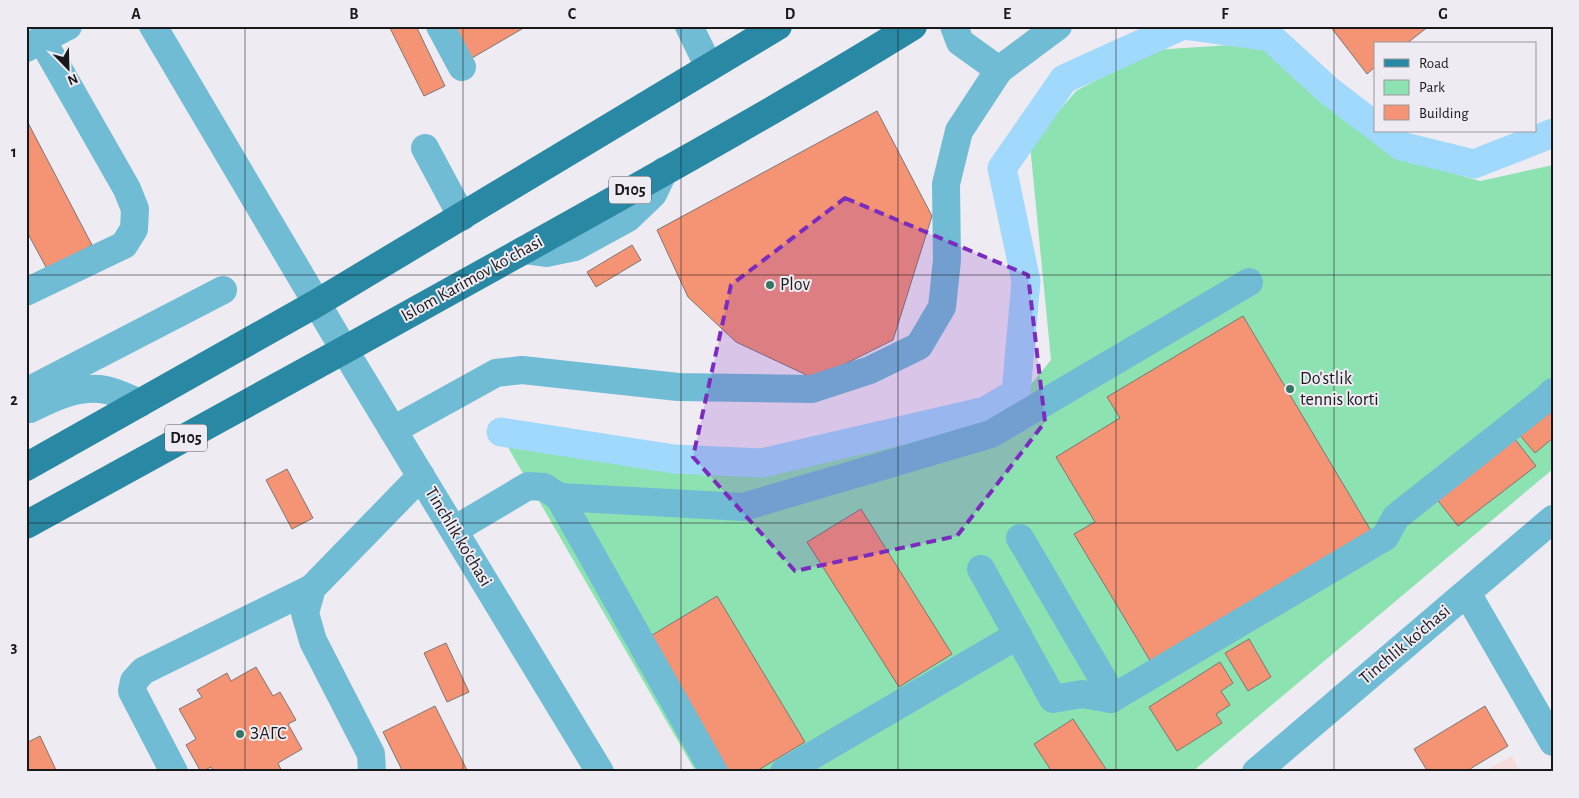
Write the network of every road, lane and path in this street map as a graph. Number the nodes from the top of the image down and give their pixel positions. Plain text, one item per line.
1 (68, 26) edge
2 (153, 26) edge
3 (440, 26) edge
4 (689, 26) edge
5 (778, 26) edge
6 (914, 26) edge
7 (954, 26) edge
8 (1058, 26) edge
9 (34, 44) edge
10 (462, 67) dead end
11 (709, 67) junction
12 (999, 70) junction
13 (425, 148) dead end
14 (462, 217) junction
15 (30, 282) edge
16 (1249, 282) dead end
17 (223, 290) dead end
18 (316, 303) junction
19 (345, 351) junction
20 (26, 392) edge
21 (1553, 392) edge
22 (140, 403) junction
23 (26, 411) edge
24 (393, 430) junction
25 (26, 467) edge
26 (421, 476) junction
27 (559, 497) junction
28 (1553, 518) edge
29 (26, 525) edge
30 (454, 530) junction
31 (1020, 538) dead end
32 (982, 569) dead end
33 (312, 588) junction
34 (1467, 592) junction
35 (1018, 635) junction
36 (1111, 699) junction
37 (1553, 742) edge
38 (174, 772) edge
39 (372, 772) edge
40 (600, 772) edge
41 (714, 772) edge
42 (784, 772) edge
43 (1256, 772) edge

1 - 9 street
2 - 18 street, Tinchlik ko'chasi
3 - 10 street
4 - 11 street
5 - 11 main road
6 - 19 main road, Islom Karimov koʻchasi / D105
7 - 12 street
8 - 12 street
9 - 15 street
11 - 14 main road
12 - 24 street
13 - 14 street
14 - 18 main road
16 - 27 street
17 - 20 street
18 - 19 street, Tinchlik ko'chasi
18 - 22 main road
19 - 24 street, Tinchlik ko'chasi
19 - 29 main road, Islom Karimov koʻchasi / D105
21 - 36 street
22 - 23 street
22 - 25 main road
24 - 26 street, Tinchlik ko'chasi
26 - 30 street, Tinchlik ko'chasi
26 - 33 street
27 - 30 street
27 - 41 street
28 - 34 street, Tinchlik ko'chasi
30 - 40 street, Tinchlik ko'chasi
31 - 36 street
32 - 35 street
33 - 38 street
33 - 39 street
34 - 37 street
34 - 43 street, Tinchlik ko'chasi
35 - 36 street
35 - 42 street

